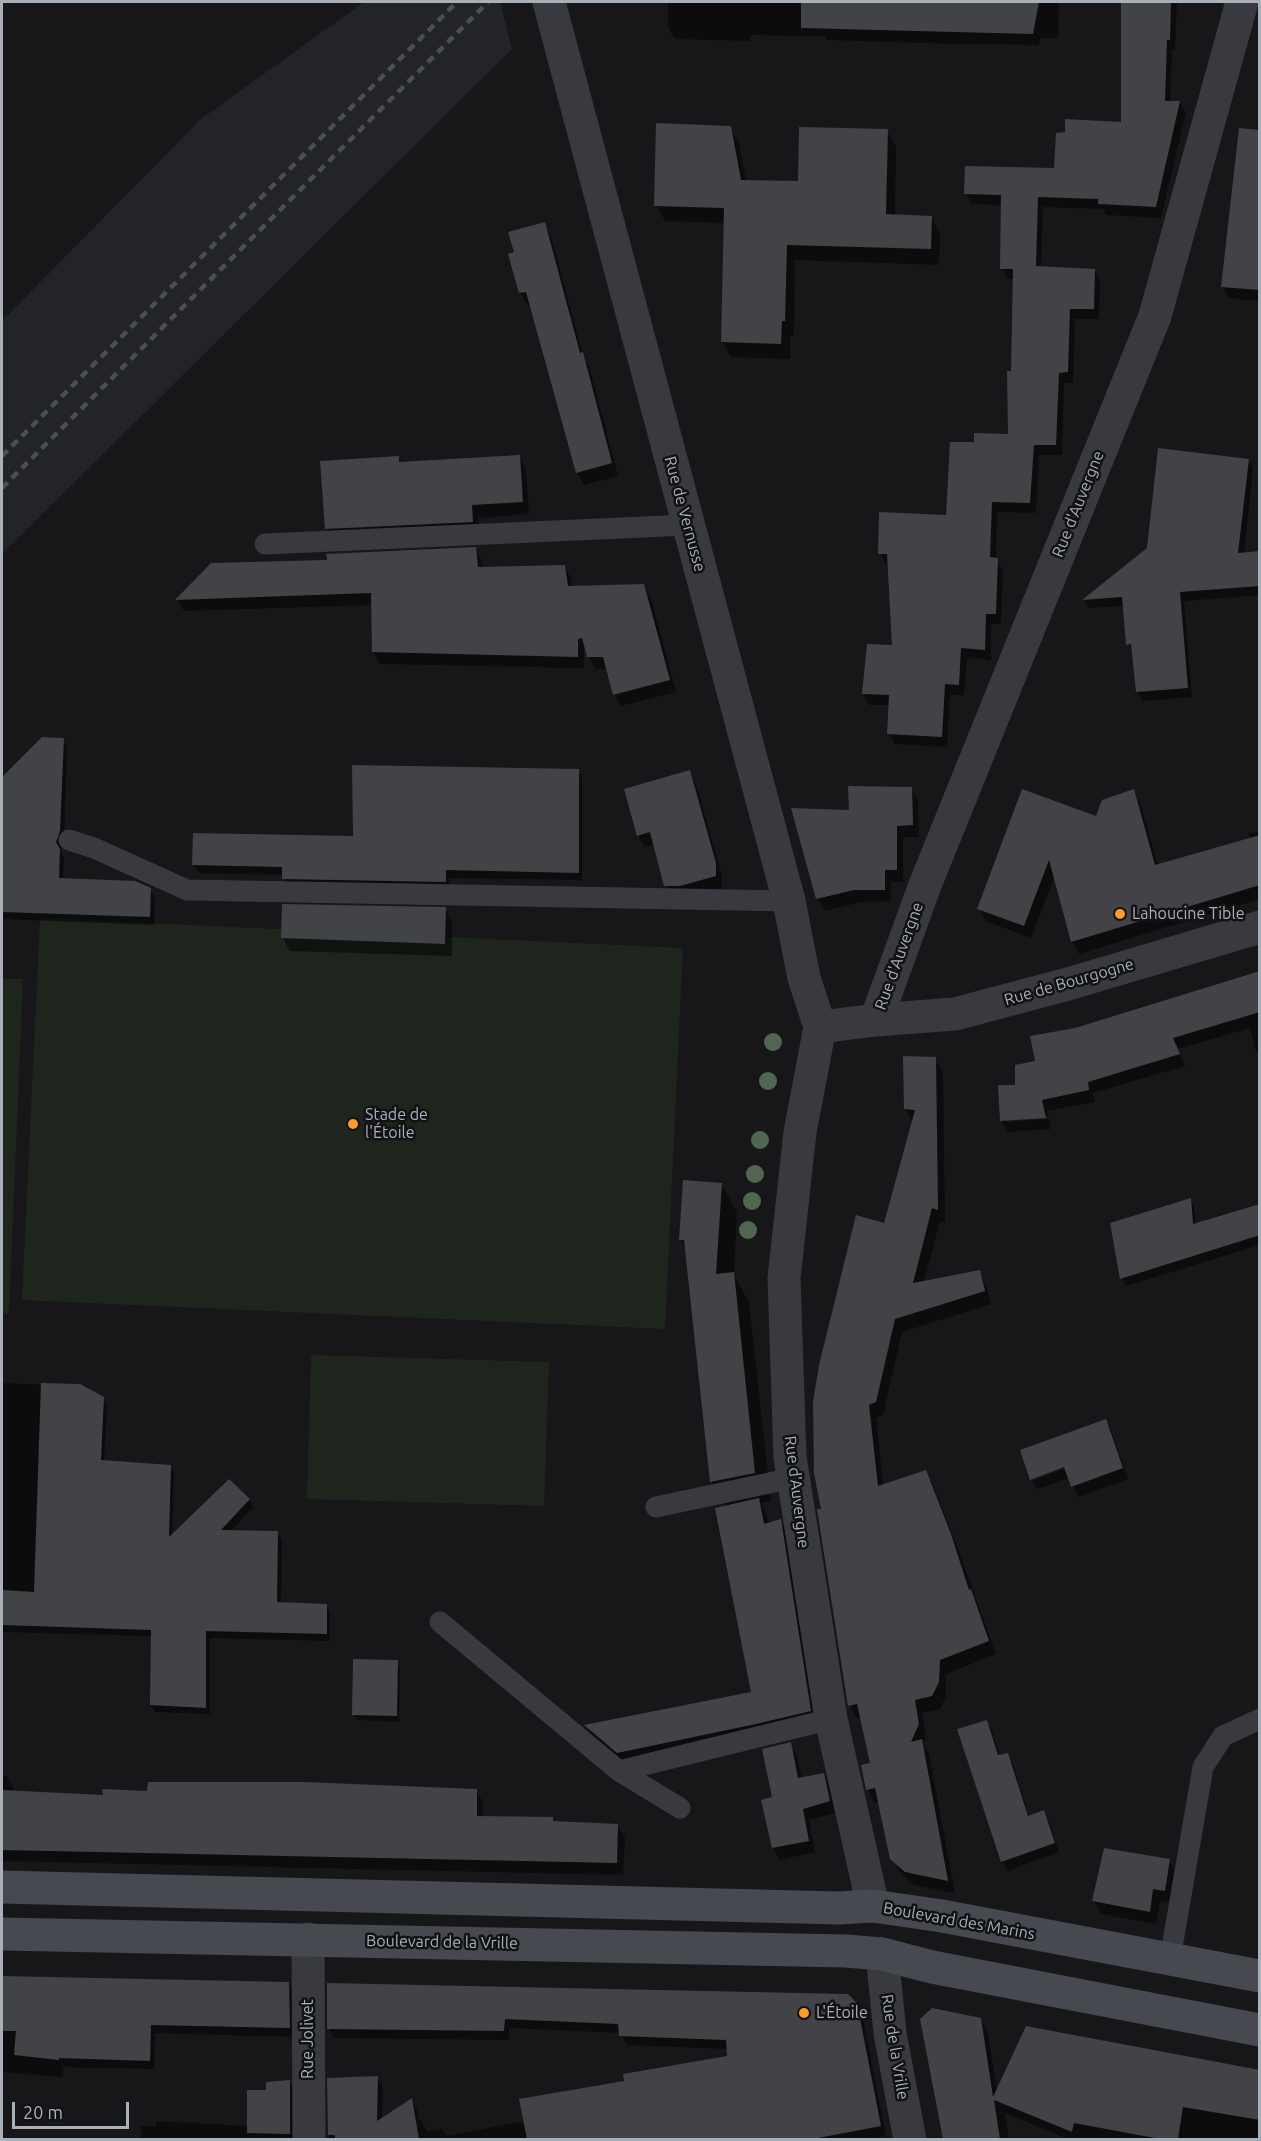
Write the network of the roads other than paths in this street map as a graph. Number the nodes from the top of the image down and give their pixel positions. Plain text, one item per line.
1 (549, 2) edge
2 (1242, 2) edge
3 (688, 525) junction
4 (265, 544) dead end
5 (69, 840) dead end
6 (789, 901) junction
7 (1260, 927) edge
8 (876, 1020) junction
9 (820, 1027) junction
10 (793, 1479) junction
11 (656, 1507) dead end
12 (440, 1622) dead end
13 (831, 1719) junction
14 (1260, 1719) edge
15 (619, 1771) junction
16 (680, 1808) dead end
17 (2, 1887) edge
18 (873, 1906) junction
19 (2, 1934) edge
20 (308, 1939) junction
21 (882, 1954) junction
22 (1170, 1959) junction
23 (1260, 1976) edge
24 (1260, 2030) edge
25 (309, 2139) edge
26 (910, 2139) edge

1 - 3 street, Rue de Vernusse
2 - 8 street, Rue d'Auvergne
3 - 4 lane
3 - 6 street, Rue de Vernusse
5 - 6 lane
6 - 9 street, Rue de Vernusse
7 - 8 street, Rue de Bourgogne
8 - 9 street, Rue d'Auvergne
9 - 10 street, Rue d'Auvergne
10 - 11 lane
10 - 13 street, Rue d'Auvergne
12 - 15 lane
13 - 15 lane
13 - 18 street, Rue d'Auvergne
14 - 22 lane
15 - 16 lane
17 - 18 main road
18 - 21 main road, Boulevard des Marins
18 - 22 main road, Boulevard des Marins
19 - 20 main road, Boulevard de la Vrille
20 - 21 main road, Boulevard de la Vrille
20 - 25 street, Rue Jolivet
21 - 24 main road
21 - 26 street, Rue de la Vrille
22 - 23 main road, Boulevard des Marins

